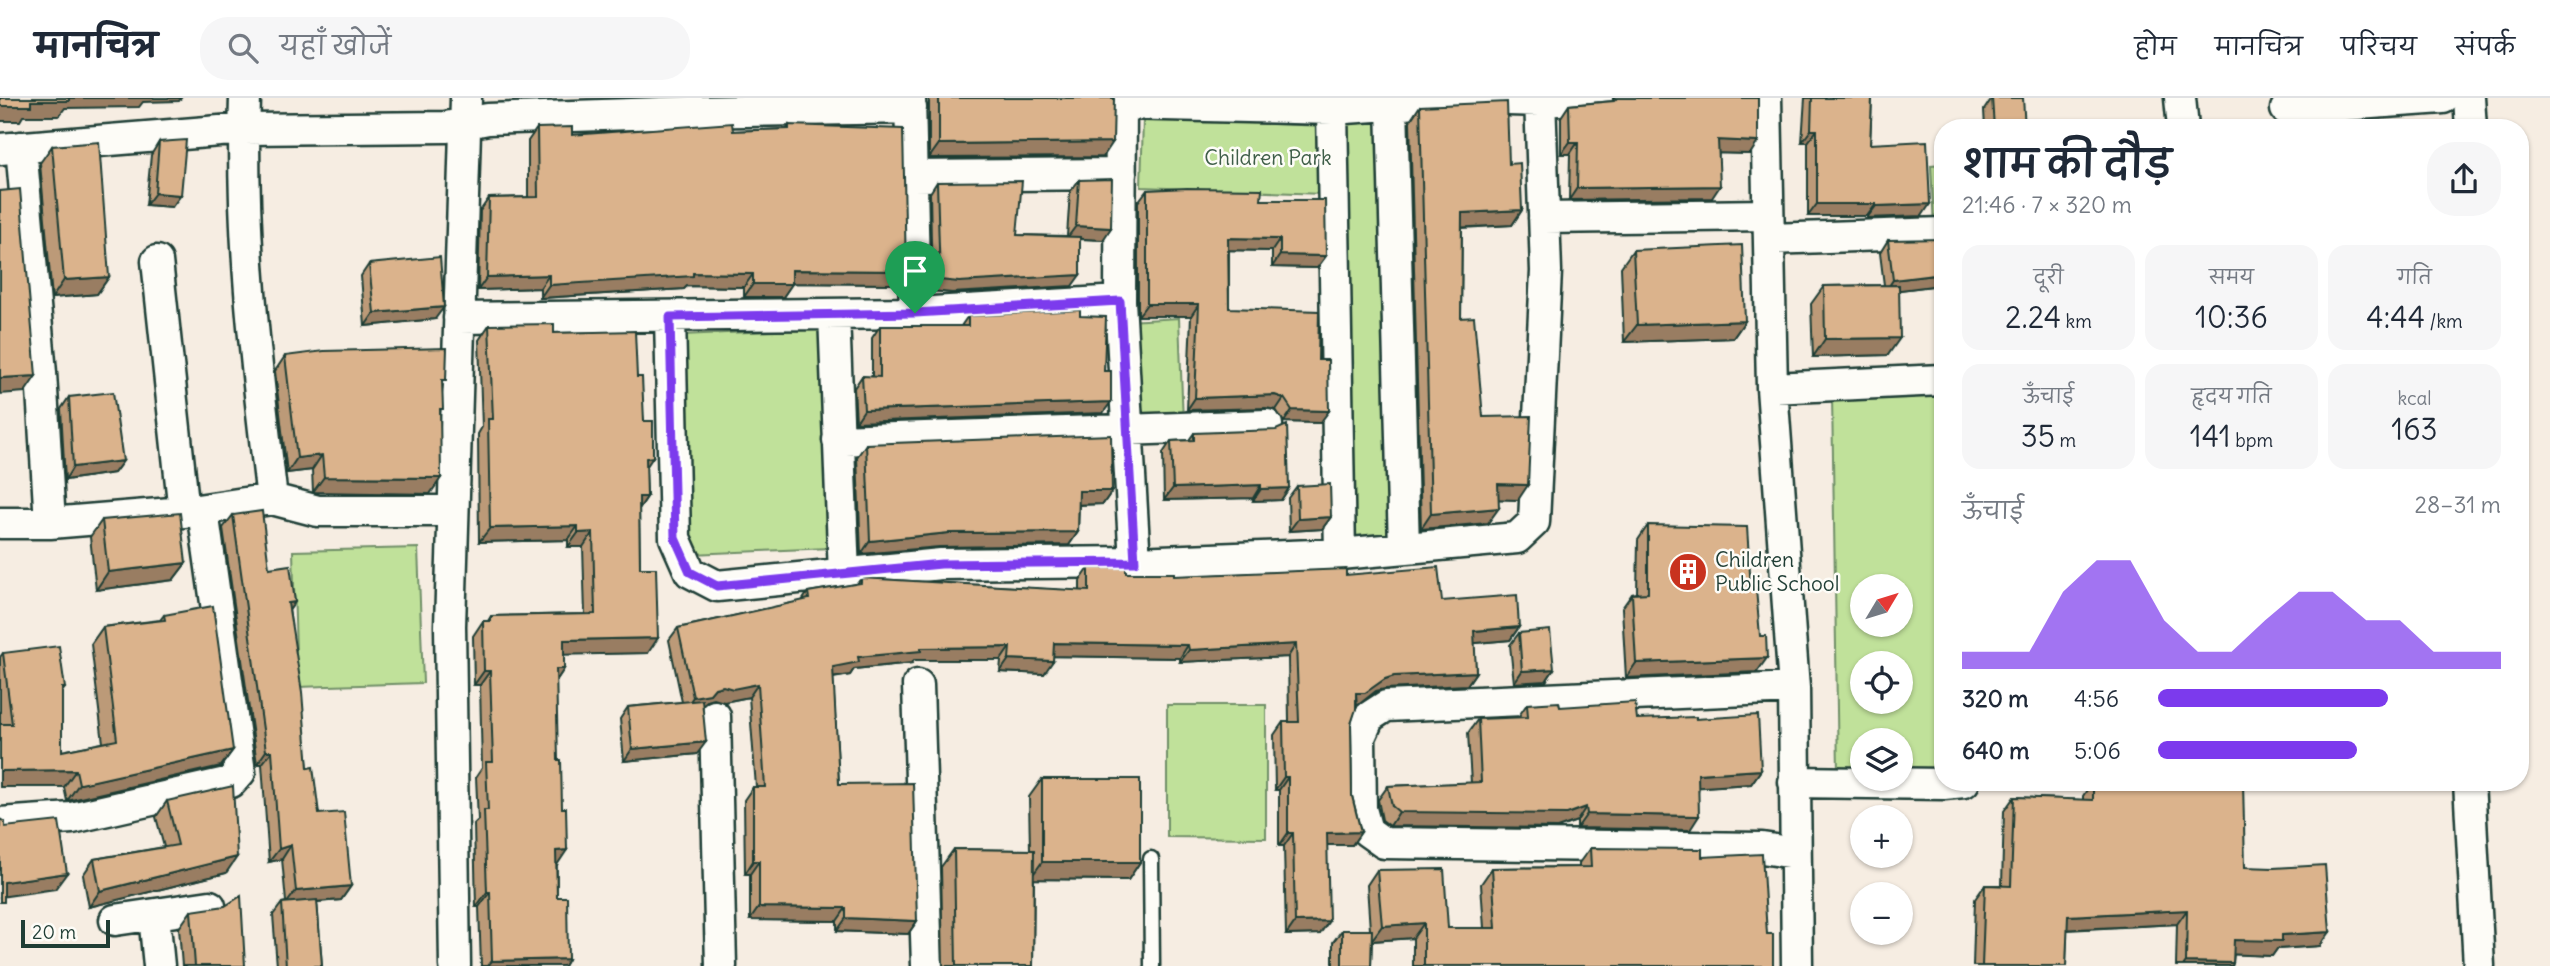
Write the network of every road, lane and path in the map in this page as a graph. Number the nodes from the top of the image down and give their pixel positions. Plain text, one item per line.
1 (244, 98) edge
2 (1597, 98) edge
3 (1766, 98) edge
4 (2180, 98) edge
5 (2443, 98) edge
6 (2469, 98) edge
7 (1540, 100) edge
8 (1121, 101) edge
9 (911, 103) edge
10 (1376, 103) edge
11 (690, 105) edge
12 (1332, 109) junction
13 (2286, 109) dead end
14 (466, 110) edge
15 (2182, 119) edge
16 (2470, 119) edge
17 (244, 129) junction
18 (11, 148) edge
19 (1121, 174) junction
20 (912, 176) junction
21 (1544, 218) junction
22 (1768, 227) junction
23 (1934, 233) edge
24 (157, 261) dead end
25 (1120, 301) junction
26 (915, 313) junction
27 (834, 314) junction
28 (670, 317) junction
29 (459, 318) junction
30 (1934, 380) edge
31 (1772, 388) junction
32 (1267, 425) dead end
33 (1128, 430) junction
34 (838, 440) junction
35 (272, 499) junction
36 (453, 511) junction
37 (193, 512) junction
38 (0, 523) edge
39 (50, 523) junction
40 (1404, 548) junction
41 (1340, 554) junction
42 (1135, 562) junction
43 (844, 575) junction
44 (918, 685) dead end
45 (1794, 688) junction
46 (715, 716) dead end
47 (1794, 782) junction
48 (1934, 784) edge
49 (2469, 791) edge
50 (0, 823) edge
51 (1795, 853) junction
52 (1151, 859) dead end
53 (210, 906) edge
54 (154, 915) junction
55 (115, 920) dead end
56 (159, 966) edge
57 (455, 966) edge
58 (721, 966) edge
59 (927, 966) edge
60 (1152, 966) edge
61 (1797, 966) edge
62 (2479, 966) edge

1 - 17 street
2 - 7 street
3 - 22 street
4 - 15 street
5 - 13 street
6 - 16 street
7 - 10 street
7 - 21 street
8 - 12 street
8 - 19 street
9 - 11 street
9 - 20 street
10 - 12 street
10 - 40 street
11 - 14 street
12 - 41 street
14 - 17 street
14 - 29 street
17 - 18 street
17 - 35 street
18 - 39 street
19 - 20 street
19 - 25 street
20 - 26 street
21 - 22 street
21 - 40 street
22 - 23 street
22 - 31 street
24 - 37 street
25 - 26 street
25 - 33 street
26 - 27 street
27 - 28 street
27 - 34 street
28 - 29 street
28 - 43 street
29 - 36 street
30 - 31 street
31 - 45 street
32 - 33 street
33 - 34 street
33 - 42 street
34 - 43 street
35 - 36 street
35 - 37 street
36 - 57 street
37 - 39 street
37 - 50 street
38 - 39 street
40 - 41 street
41 - 42 street
42 - 43 street
44 - 59 street
45 - 47 street
45 - 51 street
46 - 58 street
47 - 48 street
47 - 51 street
49 - 62 street
51 - 61 street
52 - 60 lane
53 - 54 street
54 - 55 street
54 - 56 street

